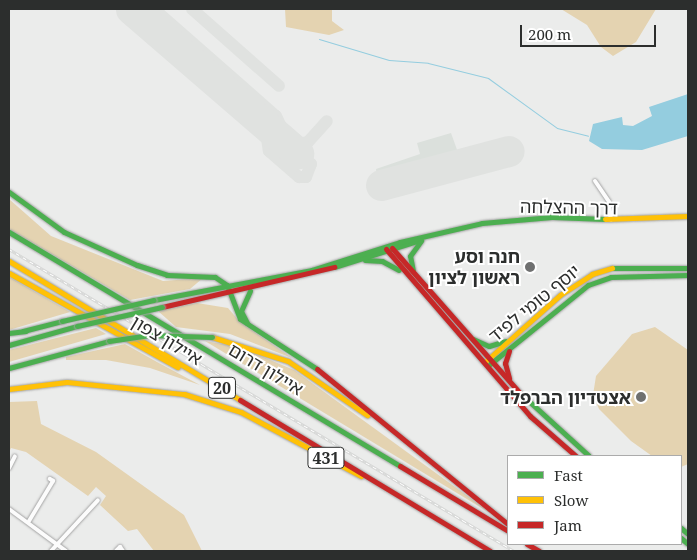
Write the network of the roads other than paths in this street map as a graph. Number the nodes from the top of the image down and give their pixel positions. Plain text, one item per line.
1 (595, 181) dead end
2 (9, 192) edge
3 (688, 216) edge
4 (611, 220) junction
5 (449, 230) junction
6 (9, 232) edge
7 (424, 238) junction
8 (389, 248) junction
9 (360, 260) junction
10 (9, 261) edge
11 (688, 268) edge
12 (9, 273) edge
13 (688, 275) edge
14 (415, 276) junction
15 (408, 278) junction
16 (226, 285) junction
17 (250, 291) junction
18 (229, 296) junction
19 (248, 323) junction
20 (9, 334) edge
21 (469, 336) junction
22 (508, 340) junction
23 (9, 345) edge
24 (510, 348) junction
25 (488, 358) junction
26 (493, 363) junction
27 (485, 365) junction
28 (9, 368) edge
29 (512, 383) junction
30 (9, 389) edge
31 (226, 391) junction
32 (408, 445) junction
33 (575, 455) edge
34 (588, 455) edge
35 (15, 456) dead end
36 (9, 468) edge
37 (50, 479) dead end
38 (98, 500) dead end
39 (9, 509) edge
40 (436, 516) junction
41 (29, 521) junction
42 (507, 523) edge
43 (507, 531) edge
44 (59, 544) junction
45 (529, 545) edge
46 (51, 551) edge
47 (66, 551) edge
48 (116, 551) edge
49 (124, 551) edge
50 (490, 551) edge
51 (540, 551) edge

1 - 4 street
2 - 16 main road
3 - 4 main road, דרך ההצלחה
4 - 5 main road, דרך ההצלחה
5 - 7 main road, דרך ההצלחה
5 - 8 main road, דרך ההצלחה
6 - 43 main road, איילון דרום / 20
7 - 8 main road, דרך ההצלחה
7 - 14 main road
8 - 9 main road, דרך ההצלחה
8 - 14 main road
8 - 15 main road
8 - 16 main road, דרך ההצלחה
9 - 15 main road
9 - 17 main road, דרך ההצלחה
10 - 31 main road, איילון צפון / 20
11 - 22 main road, יוסף טומי לפיד
12 - 31 main road
13 - 24 main road, יוסף טומי לפיד
14 - 21 main road
15 - 27 main road
16 - 18 main road
16 - 20 main road, דרך ההצלחה, bridge
17 - 18 main road, דרך ההצלחה
17 - 19 main road
18 - 19 main road
18 - 23 main road, דרך ההצלחה, bridge
19 - 32 main road
21 - 22 main road
21 - 25 main road
22 - 25 main road, יוסף טומי לפיד
24 - 26 main road, יוסף טומי לפיד
24 - 29 main road
25 - 26 main road, יוסף טומי לפיד
25 - 27 main road, יוסף טומי לפיד
26 - 27 main road, יוסף טומי לפיד
26 - 29 main road, יוסף טומי לפיד
27 - 33 main road, יוסף טומי לפיד
28 - 32 main road, bridge
29 - 34 main road, יוסף טומי לפיד
30 - 40 main road, 431
31 - 40 main road, איילון צפון / 20
32 - 42 main road
35 - 36 street
37 - 41 street
38 - 44 street
39 - 41 street
40 - 50 main road, איילון צפון / 20
41 - 44 street
44 - 46 street
44 - 47 street
45 - 51 main road
48 - 49 street

